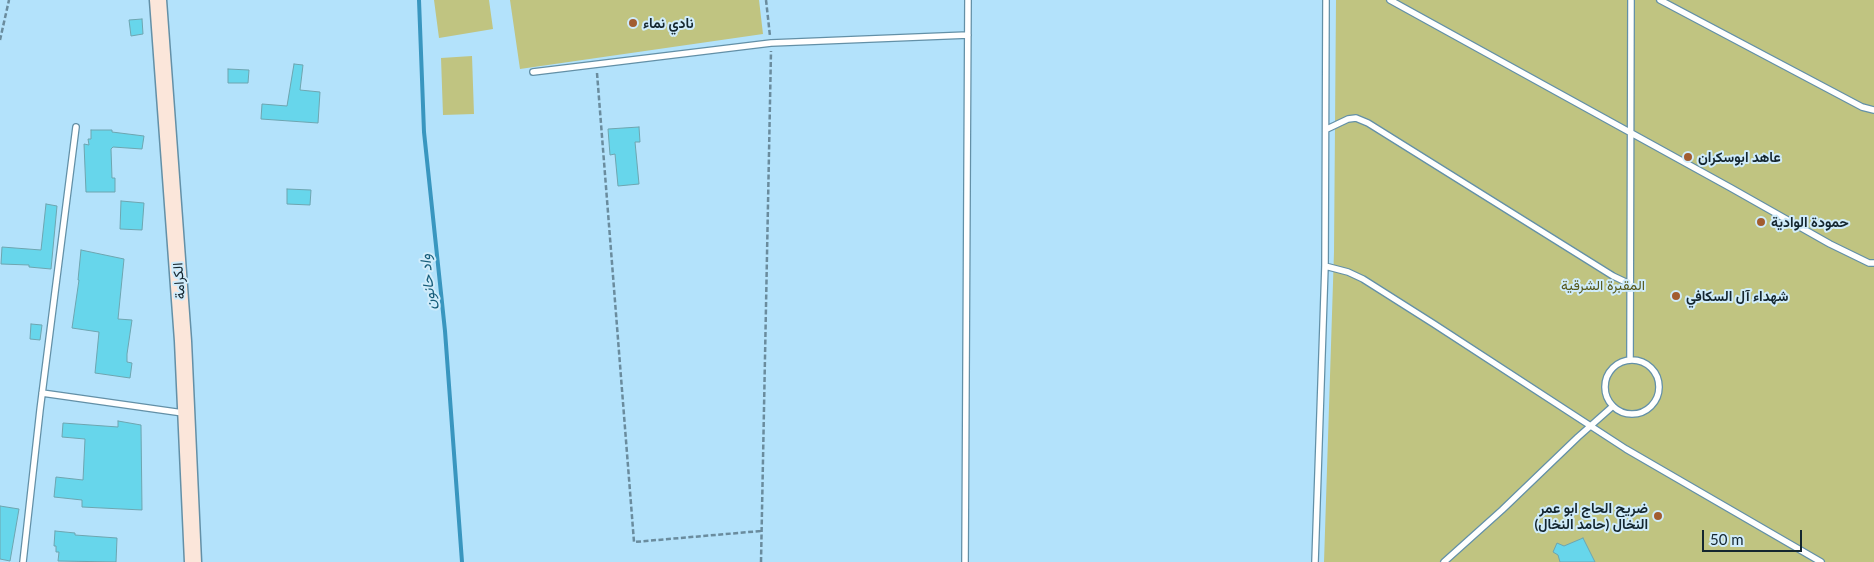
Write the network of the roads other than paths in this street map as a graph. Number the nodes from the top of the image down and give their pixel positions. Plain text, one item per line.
1 (158, 0) edge
2 (968, 0) edge
3 (1326, 0) edge
4 (1390, 0) edge
5 (1631, 0) edge
6 (1660, 0) edge
7 (968, 35) junction
8 (533, 72) dead end
9 (1874, 110) edge
10 (76, 127) dead end
11 (1327, 129) junction
12 (1630, 132) junction
13 (1874, 263) edge
14 (1325, 266) junction
15 (1630, 284) junction
16 (1630, 360) junction
17 (42, 393) junction
18 (1613, 406) junction
19 (187, 413) junction
20 (1590, 426) junction
21 (23, 562) edge
22 (193, 562) edge
23 (965, 562) edge
24 (1315, 562) edge
25 (1444, 562) edge
26 (1821, 562) edge

1 - 19 main road, الكرامة
2 - 7 lane
3 - 11 lane
4 - 12 lane
5 - 12 lane
6 - 9 lane
7 - 8 lane
7 - 23 lane
10 - 17 lane
11 - 14 lane
11 - 15 lane
12 - 13 lane
12 - 15 lane
14 - 20 lane
14 - 24 lane
15 - 16 lane
16 - 18 lane
16 - 18 lane
17 - 19 lane
17 - 21 lane
18 - 20 lane
19 - 22 main road, الكرامة
20 - 25 lane
20 - 26 lane

